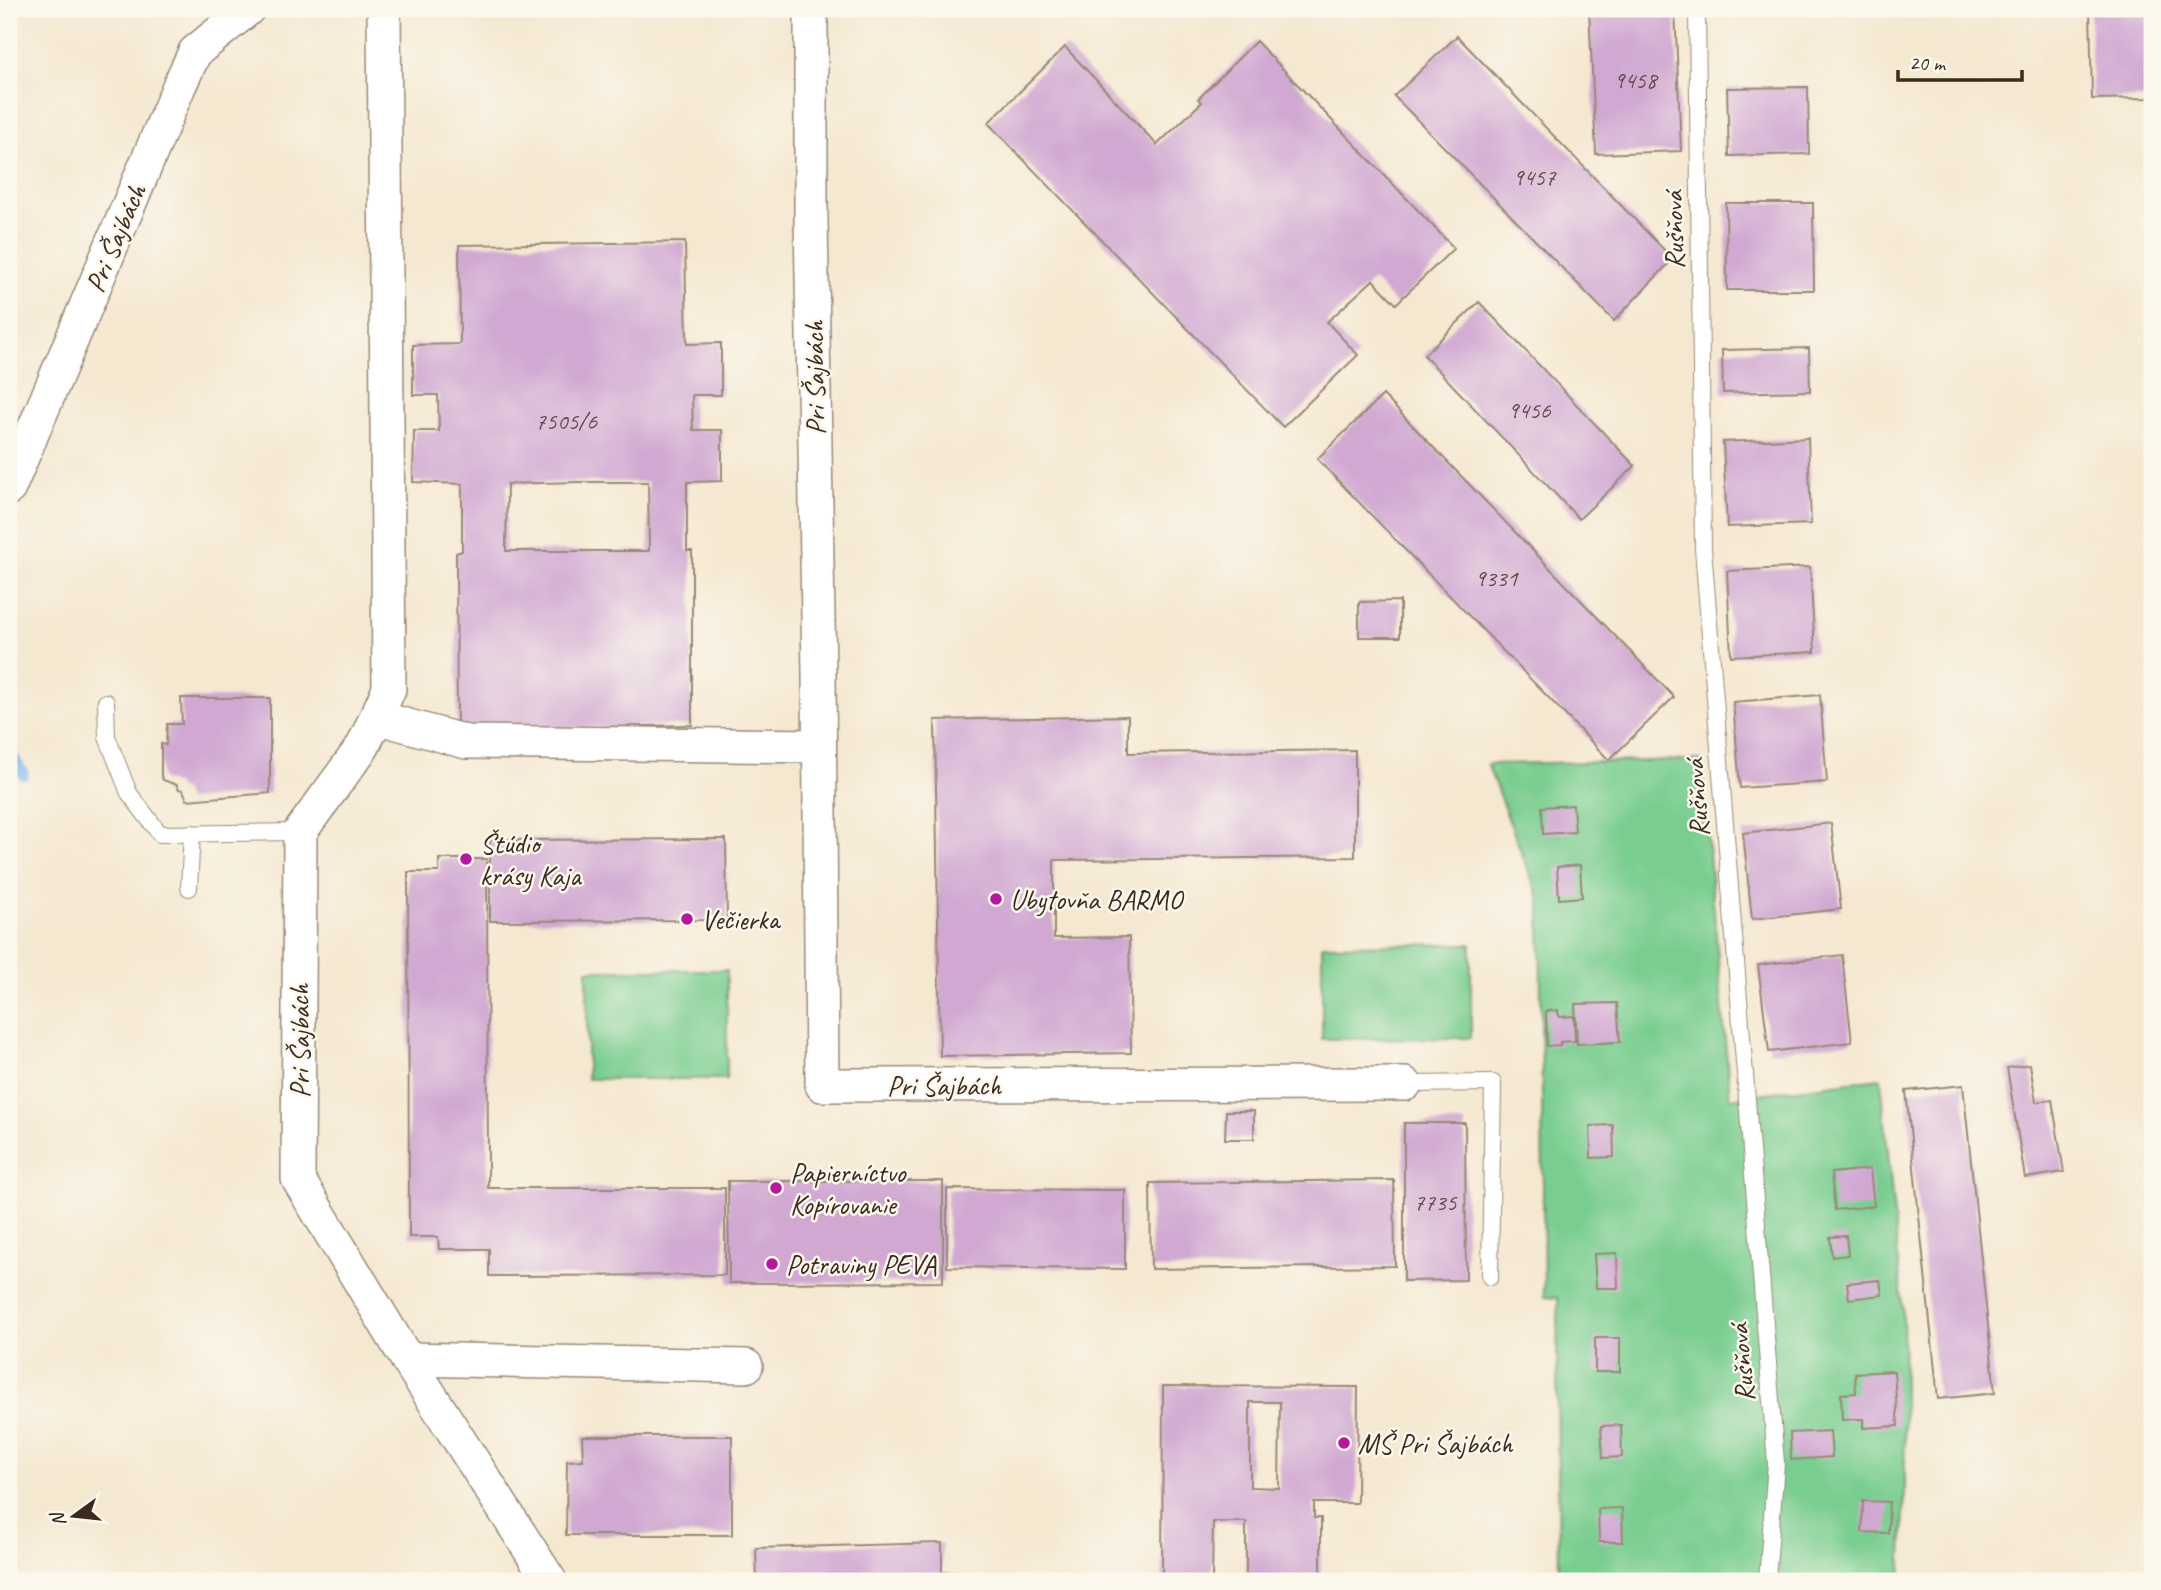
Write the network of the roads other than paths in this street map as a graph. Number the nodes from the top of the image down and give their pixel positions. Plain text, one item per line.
1 (211, 9) edge
2 (248, 9) edge
3 (384, 9) edge
4 (811, 9) edge
5 (1697, 9) edge
6 (195, 52) junction
7 (21, 424) edge
8 (9, 488) edge
9 (106, 702) dead end
10 (376, 716) junction
11 (819, 746) junction
12 (300, 832) junction
13 (192, 834) junction
14 (189, 888) dead end
15 (1405, 1084) joint
16 (1490, 1277) dead end
17 (407, 1359) junction
18 (747, 1366) dead end
19 (550, 1581) edge
20 (1767, 1581) edge

1 - 6 street
2 - 6 street, Pri Šajbách
3 - 10 street
4 - 11 street, Pri Šajbách
5 - 20 lane, Rušňová
6 - 7 street, Pri Šajbách
7 - 8 street, Pri Šajbách
9 - 13 lane
10 - 11 street
10 - 12 street
11 - 15 street, Pri Šajbách
12 - 13 lane
12 - 17 street, Pri Šajbách
13 - 14 lane
15 - 16 lane
17 - 18 street
17 - 19 street, Pri Šajbách

